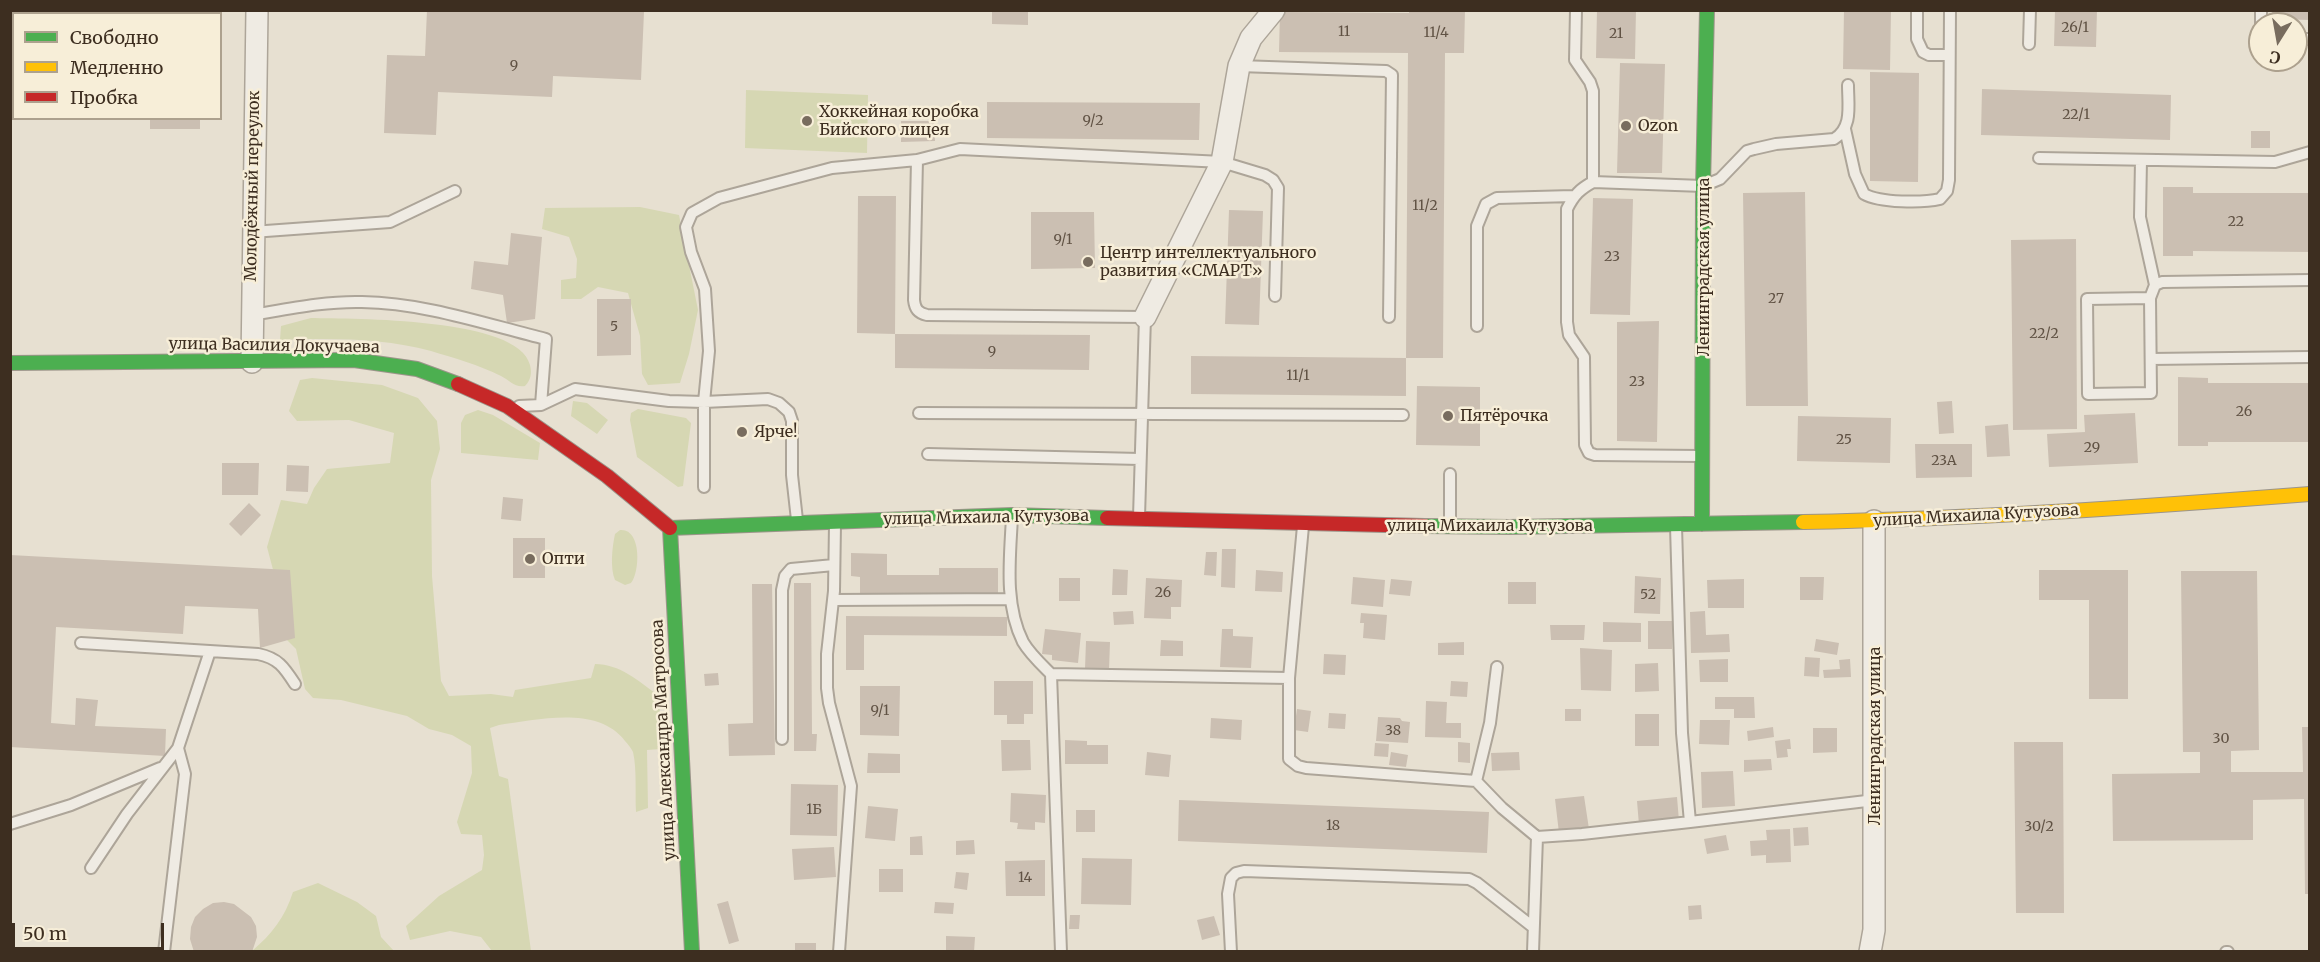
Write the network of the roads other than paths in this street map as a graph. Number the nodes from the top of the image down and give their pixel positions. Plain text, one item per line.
1 (257, 10) edge
2 (1274, 10) edge
3 (1576, 10) edge
4 (1707, 10) edge
5 (1917, 10) edge
6 (1950, 10) edge
7 (2030, 10) edge
8 (2029, 44) dead end
9 (1949, 55) junction
10 (1239, 66) junction
11 (1848, 85) dead end
12 (1845, 129) junction
13 (2310, 152) edge
14 (2039, 158) dead end
15 (917, 160) junction
16 (2142, 160) junction
17 (1222, 162) junction
18 (1593, 182) junction
19 (1704, 186) junction
20 (455, 191) dead end
21 (1573, 196) junction
22 (252, 232) junction
23 (2310, 280) edge
24 (2156, 285) junction
25 (1275, 296) dead end
26 (2150, 298) junction
27 (252, 315) junction
28 (1145, 317) junction
29 (1389, 317) dead end
30 (1477, 326) dead end
31 (2310, 357) edge
32 (2151, 359) junction
33 (252, 362) junction
34 (10, 363) edge
35 (704, 402) junction
36 (541, 405) junction
37 (507, 406) junction
38 (919, 413) dead end
39 (1141, 415) junction
40 (1403, 415) dead end
41 (927, 454) dead end
42 (1703, 456) junction
43 (1140, 459) junction
44 (1450, 474) dead end
45 (704, 487) dead end
46 (2310, 494) edge
47 (1012, 515) junction
48 (1139, 518) junction
49 (1874, 521) junction
50 (835, 522) junction
51 (797, 524) junction
52 (1303, 524) junction
53 (1702, 524) junction
54 (1676, 525) junction
55 (1450, 526) junction
56 (670, 528) junction
57 (834, 565) junction
58 (1011, 599) junction
59 (833, 600) junction
60 (81, 643) dead end
61 (210, 651) junction
62 (1497, 667) dead end
63 (1051, 674) junction
64 (1289, 678) junction
65 (295, 684) dead end
66 (782, 739) dead end
67 (178, 748) junction
68 (164, 767) junction
69 (1476, 781) junction
70 (1875, 800) junction
71 (1690, 822) junction
72 (10, 824) edge
73 (1537, 837) junction
74 (91, 868) dead end
75 (1533, 927) junction
76 (164, 951) edge
77 (692, 951) edge
78 (839, 951) edge
79 (1061, 951) edge
80 (1231, 951) edge
81 (1533, 951) edge
82 (1870, 951) edge

1 - 22 street, Молодёжный переулок
2 - 10 street
3 - 18 lane
4 - 19 street, Ленинградская улица
5 - 9 lane
6 - 9 lane
7 - 8 lane
9 - 12 lane
10 - 17 street
10 - 29 lane
11 - 12 lane
12 - 19 lane
13 - 16 lane
14 - 16 lane
15 - 17 lane
15 - 28 lane
15 - 35 lane
16 - 24 lane
17 - 25 lane
17 - 28 street
18 - 19 lane
18 - 21 lane
19 - 42 street, Ленинградская улица
20 - 22 lane
21 - 30 lane
21 - 42 lane
22 - 27 street, Молодёжный переулок
23 - 24 lane
24 - 26 lane
26 - 32 lane
26 - 32 lane
27 - 33 street, Молодёжный переулок
27 - 36 lane
28 - 39 lane
31 - 32 lane
33 - 34 street, улица Василия Докучаева
33 - 37 street, улица Василия Докучаева
35 - 36 lane
35 - 45 lane
35 - 51 lane
36 - 37 lane
37 - 56 street, улица Василия Докучаева
38 - 39 lane
39 - 40 lane
39 - 43 lane
41 - 43 lane
42 - 53 street, Ленинградская улица
43 - 48 lane
44 - 55 lane
46 - 49 street, улица Михаила Кутузова
47 - 48 street, улица Михаила Кутузова
47 - 50 street, улица Михаила Кутузова
47 - 58 lane
48 - 52 street, улица Михаила Кутузова
49 - 53 street, улица Михаила Кутузова
49 - 70 street, Ленинградская улица
50 - 51 street, улица Михаила Кутузова
50 - 57 lane
51 - 56 street, улица Михаила Кутузова
52 - 55 street, улица Михаила Кутузова
52 - 64 lane
53 - 54 street, улица Михаила Кутузова
54 - 55 street, улица Михаила Кутузова
54 - 71 lane
56 - 77 street, улица Александра Матросова
57 - 59 lane
57 - 66 lane
58 - 59 lane
58 - 63 lane
59 - 78 lane
60 - 61 lane
61 - 65 lane
61 - 67 lane
62 - 69 lane
63 - 64 lane
63 - 79 lane
64 - 69 lane
67 - 68 lane
67 - 76 lane
68 - 72 lane
68 - 74 lane
69 - 73 lane
70 - 71 lane
70 - 82 street, Ленинградская улица
71 - 73 lane
73 - 75 lane
75 - 80 lane
75 - 81 lane

